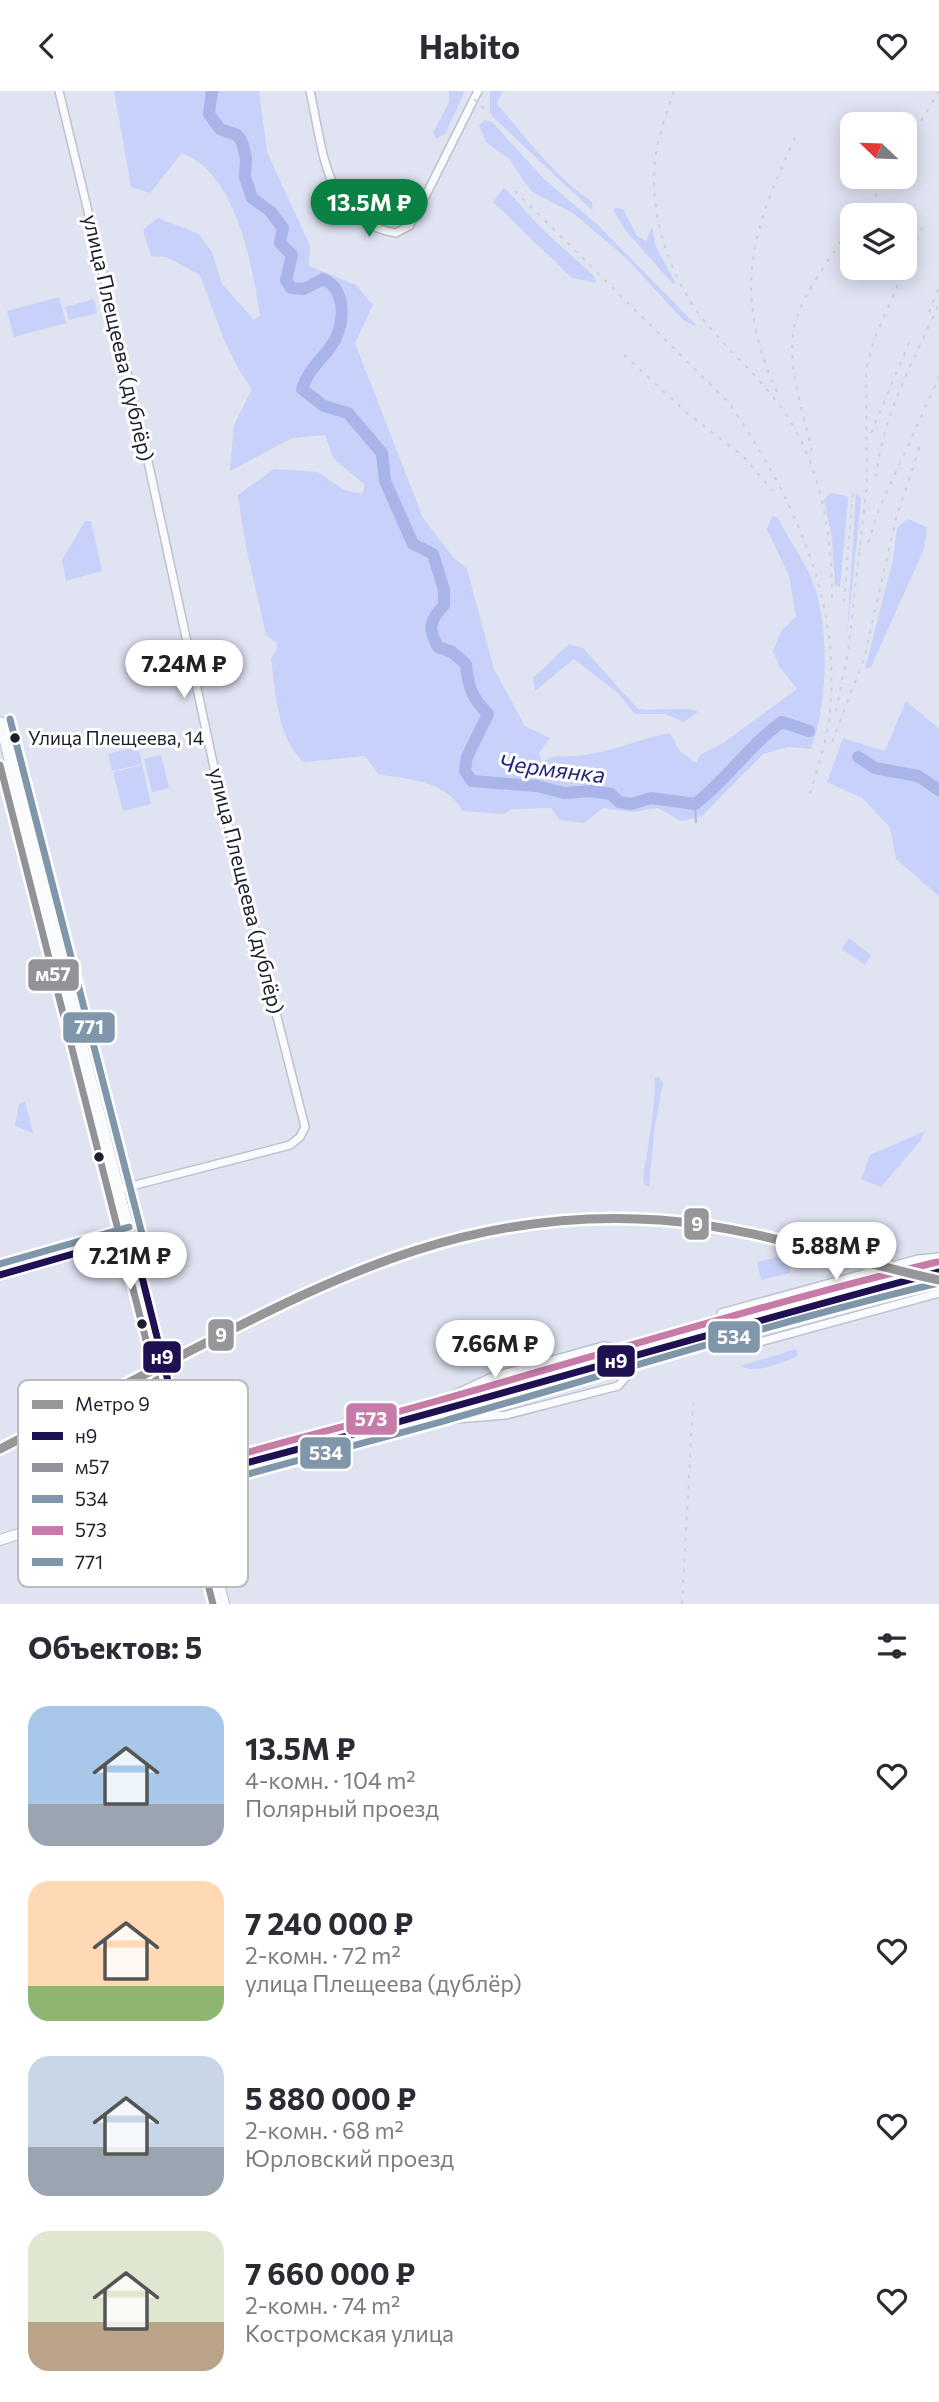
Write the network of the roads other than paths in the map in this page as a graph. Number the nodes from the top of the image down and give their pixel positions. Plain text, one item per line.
1 (59, 91) edge
2 (310, 91) edge
3 (478, 91) edge
4 (0, 722) edge
5 (120, 1189) junction
6 (132, 1237) junction
7 (939, 1257) edge
8 (939, 1272) edge
9 (0, 1275) edge
10 (939, 1293) edge
11 (168, 1380) edge
12 (393, 1425) junction
13 (369, 1432) junction
14 (248, 1463) edge
15 (18, 1534) edge
16 (0, 1540) edge
17 (220, 1587) edge
18 (224, 1604) edge

1 - 5 street, улица Плещеева (дублёр)
2 - 3 street
4 - 5 main road
5 - 6 main road
6 - 9 main road
6 - 11 main road
7 - 10 street
8 - 12 main road, bridge
12 - 13 main road
12 - 13 street
13 - 14 main road
15 - 16 main road
17 - 18 main road

